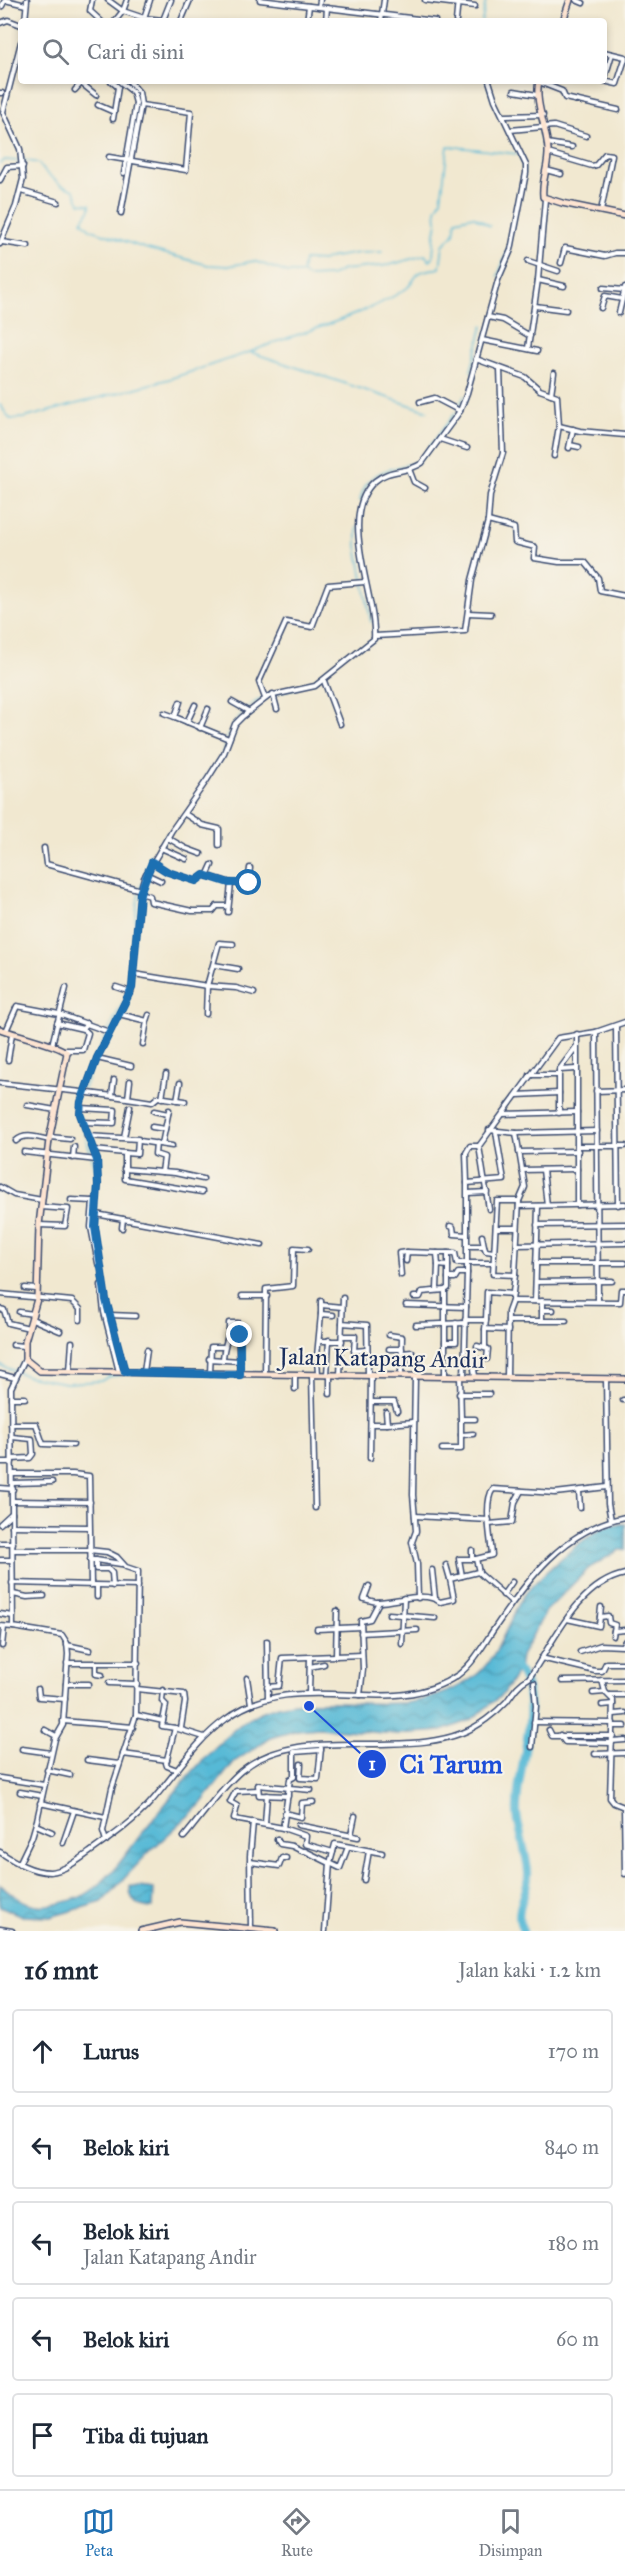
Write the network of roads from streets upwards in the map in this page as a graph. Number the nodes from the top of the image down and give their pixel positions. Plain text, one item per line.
1 (93, 0) edge
2 (108, 0) edge
3 (127, 0) edge
4 (150, 0) edge
5 (171, 0) edge
6 (190, 0) edge
7 (260, 0) edge
8 (320, 0) edge
9 (384, 0) edge
10 (425, 0) edge
11 (570, 0) edge
12 (576, 0) edge
13 (458, 2) edge
14 (26, 3) edge
15 (583, 3) dead end
16 (2, 6) dead end
17 (309, 6) junction
18 (475, 6) dead end
19 (319, 7) junction
20 (327, 8) junction
21 (123, 11) junction
22 (382, 14) junction
23 (25, 18) edge
24 (97, 18) edge
25 (117, 18) edge
26 (140, 18) edge
27 (143, 18) edge
28 (165, 18) edge
29 (182, 18) edge
30 (307, 18) edge
31 (326, 18) edge
32 (381, 18) edge
33 (412, 18) edge
34 (456, 18) edge
35 (564, 18) edge
36 (0, 23) edge
37 (18, 24) edge
38 (607, 53) edge
39 (612, 54) junction
40 (18, 58) edge
41 (625, 58) edge
42 (607, 71) edge
43 (607, 82) edge
44 (80, 84) edge
45 (84, 84) edge
46 (114, 84) edge
47 (123, 84) edge
48 (132, 84) edge
49 (490, 84) edge
50 (539, 84) edge
51 (544, 84) edge
52 (618, 84) junction
53 (625, 86) edge
54 (75, 90) dead end
55 (514, 91) dead end
56 (96, 95) dead end
57 (537, 95) junction
58 (98, 105) dead end
59 (141, 105) junction
60 (618, 110) dead end
61 (2, 112) edge
62 (114, 112) junction
63 (543, 115) junction
64 (504, 116) junction
65 (113, 119) dead end
66 (545, 127) junction
67 (510, 129) junction
68 (586, 136) dead end
69 (547, 143) junction
70 (572, 147) dead end
71 (548, 153) junction
72 (109, 157) dead end
73 (126, 160) junction
74 (132, 161) junction
75 (22, 163) junction
76 (546, 170) junction
77 (124, 172) dead end
78 (561, 174) dead end
79 (0, 180) edge
80 (21, 191) junction
81 (545, 199) junction
82 (58, 202) dead end
83 (601, 211) junction
84 (121, 213) dead end
85 (625, 216) edge
86 (1, 243) edge
87 (28, 246) dead end
88 (625, 254) edge
89 (528, 261) dead end
90 (561, 263) dead end
91 (539, 265) junction
92 (558, 271) dead end
93 (538, 280) junction
94 (564, 286) dead end
95 (603, 288) dead end
96 (624, 289) edge
97 (623, 300) edge
98 (535, 306) junction
99 (601, 308) dead end
100 (566, 310) dead end
101 (619, 313) dead end
102 (488, 317) junction
103 (530, 336) junction
104 (482, 340) junction
105 (528, 348) junction
106 (537, 351) dead end
107 (476, 359) junction
108 (500, 369) junction
109 (554, 373) dead end
110 (551, 394) junction
111 (420, 402) dead end
112 (459, 411) junction
113 (558, 426) junction
114 (573, 429) junction
115 (625, 435) edge
116 (440, 439) junction
117 (579, 447) dead end
118 (467, 448) dead end
119 (554, 456) dead end
120 (409, 470) junction
121 (425, 488) dead end
122 (488, 521) junction
123 (364, 582) junction
124 (625, 596) edge
125 (468, 613) junction
126 (491, 614) dead end
127 (375, 636) junction
128 (324, 681) junction
129 (273, 694) junction
130 (264, 697) junction
131 (180, 702) dead end
132 (232, 702) dead end
133 (195, 705) dead end
134 (208, 709) dead end
135 (277, 709) dead end
136 (247, 710) junction
137 (164, 713) dead end
138 (175, 717) junction
139 (187, 722) junction
140 (340, 724) dead end
141 (200, 728) junction
142 (228, 738) junction
143 (185, 814) junction
144 (168, 838) junction
145 (219, 845) dead end
146 (44, 848) dead end
147 (161, 848) junction
148 (201, 854) dead end
149 (186, 859) dead end
150 (152, 862) junction
151 (212, 865) dead end
152 (250, 867) dead end
153 (146, 874) junction
154 (207, 876) junction
155 (161, 881) dead end
156 (231, 883) junction
157 (140, 891) junction
158 (228, 906) junction
159 (228, 912) dead end
160 (232, 944) dead end
161 (214, 965) junction
162 (238, 969) dead end
163 (134, 974) junction
164 (207, 986) junction
165 (116, 987) dead end
166 (66, 988) dead end
167 (130, 992) junction
168 (254, 993) dead end
169 (59, 1014) junction
170 (119, 1014) junction
171 (206, 1014) dead end
172 (149, 1015) dead end
173 (147, 1021) junction
174 (625, 1022) edge
175 (57, 1023) junction
176 (87, 1023) junction
177 (616, 1027) junction
178 (83, 1029) junction
179 (6, 1031) edge
180 (108, 1032) junction
181 (596, 1032) junction
182 (578, 1034) junction
183 (143, 1044) dead end
184 (52, 1045) junction
185 (577, 1047) junction
186 (66, 1050) junction
187 (97, 1058) junction
188 (8, 1060) dead end
189 (131, 1066) dead end
190 (576, 1069) junction
191 (617, 1071) junction
192 (625, 1071) edge
193 (559, 1072) junction
194 (166, 1074) dead end
195 (530, 1075) junction
196 (114, 1080) dead end
197 (130, 1081) dead end
198 (0, 1083) edge
199 (180, 1083) dead end
200 (625, 1090) edge
201 (59, 1091) junction
202 (83, 1091) junction
203 (596, 1091) junction
204 (617, 1091) junction
205 (558, 1094) junction
206 (112, 1095) junction
207 (516, 1095) junction
208 (128, 1098) junction
209 (162, 1098) junction
210 (177, 1100) junction
211 (184, 1101) dead end
212 (27, 1105) dead end
213 (130, 1107) dead end
214 (81, 1108) junction
215 (55, 1110) junction
216 (154, 1111) dead end
217 (577, 1112) junction
218 (559, 1113) junction
219 (502, 1114) junction
220 (82, 1122) junction
221 (152, 1127) dead end
222 (165, 1129) junction
223 (489, 1130) junction
224 (578, 1131) junction
225 (597, 1131) junction
226 (496, 1132) junction
227 (516, 1133) junction
228 (87, 1136) junction
229 (124, 1137) junction
230 (50, 1138) junction
231 (70, 1139) dead end
232 (140, 1141) junction
233 (16, 1142) dead end
234 (156, 1143) junction
235 (162, 1144) junction
236 (172, 1146) dead end
237 (479, 1146) junction
238 (617, 1146) junction
239 (625, 1146) edge
240 (74, 1147) dead end
241 (598, 1147) junction
242 (577, 1148) junction
243 (94, 1150) junction
244 (24, 1152) dead end
245 (519, 1152) junction
246 (125, 1153) junction
247 (49, 1156) junction
248 (73, 1158) junction
249 (95, 1159) junction
250 (124, 1169) junction
251 (577, 1169) junction
252 (522, 1170) junction
253 (543, 1170) junction
254 (162, 1172) junction
255 (203, 1179) dead end
256 (486, 1182) junction
257 (467, 1183) junction
258 (0, 1187) edge
259 (202, 1192) dead end
260 (488, 1192) junction
261 (468, 1193) junction
262 (42, 1200) junction
263 (71, 1200) dead end
264 (95, 1201) junction
265 (519, 1203) junction
266 (625, 1204) edge
267 (547, 1205) junction
268 (577, 1205) junction
269 (598, 1205) junction
270 (618, 1205) junction
271 (538, 1206) junction
272 (41, 1207) junction
273 (489, 1209) dead end
274 (96, 1214) junction
275 (123, 1219) junction
276 (597, 1224) junction
277 (625, 1224) edge
278 (39, 1225) junction
279 (537, 1225) junction
280 (450, 1227) dead end
281 (122, 1228) dead end
282 (496, 1228) junction
283 (517, 1228) junction
284 (467, 1235) junction
285 (482, 1236) dead end
286 (597, 1243) junction
287 (625, 1243) edge
288 (537, 1244) junction
289 (261, 1245) dead end
290 (517, 1245) junction
291 (467, 1246) junction
292 (484, 1246) junction
293 (308, 1249) dead end
294 (407, 1252) junction
295 (494, 1252) junction
296 (437, 1253) junction
297 (448, 1253) junction
298 (406, 1261) dead end
299 (467, 1263) junction
300 (493, 1263) junction
301 (536, 1263) junction
302 (597, 1263) junction
303 (625, 1263) edge
304 (438, 1265) junction
305 (448, 1266) junction
306 (467, 1273) junction
307 (401, 1275) dead end
308 (515, 1275) junction
309 (448, 1278) junction
310 (597, 1281) junction
311 (612, 1281) dead end
312 (536, 1282) junction
313 (25, 1288) dead end
314 (36, 1289) junction
315 (437, 1289) junction
316 (445, 1290) junction
317 (625, 1290) edge
318 (0, 1294) edge
319 (513, 1294) junction
320 (242, 1296) dead end
321 (267, 1296) junction
322 (414, 1297) dead end
323 (343, 1298) dead end
324 (37, 1299) junction
325 (513, 1301) junction
326 (535, 1301) junction
327 (542, 1301) junction
328 (598, 1301) junction
329 (406, 1305) dead end
330 (445, 1306) junction
331 (342, 1307) junction
332 (466, 1307) junction
333 (0, 1309) edge
334 (542, 1310) junction
335 (553, 1310) dead end
336 (19, 1312) dead end
337 (321, 1314) junction
338 (110, 1315) junction
339 (333, 1315) dead end
340 (135, 1316) dead end
341 (33, 1317) junction
342 (80, 1320) dead end
343 (486, 1320) junction
344 (542, 1320) junction
345 (566, 1320) dead end
346 (465, 1321) junction
347 (508, 1321) junction
348 (342, 1323) junction
349 (456, 1323) junction
350 (445, 1324) junction
351 (416, 1325) dead end
352 (29, 1328) junction
353 (485, 1329) junction
354 (508, 1330) junction
355 (60, 1331) dead end
356 (389, 1335) dead end
357 (342, 1339) junction
358 (329, 1340) junction
359 (318, 1341) junction
360 (72, 1342) dead end
361 (445, 1342) junction
362 (487, 1343) junction
363 (14, 1345) dead end
364 (24, 1346) junction
365 (477, 1346) dead end
366 (223, 1347) junction
367 (389, 1349) dead end
368 (147, 1350) dead end
369 (366, 1350) junction
370 (402, 1352) junction
371 (327, 1355) junction
372 (317, 1356) junction
373 (25, 1359) junction
374 (210, 1359) junction
375 (223, 1360) junction
376 (240, 1361) junction
377 (412, 1362) dead end
378 (70, 1372) junction
379 (122, 1372) junction
380 (144, 1373) junction
381 (0, 1374) edge
382 (210, 1374) junction
383 (265, 1374) junction
384 (240, 1375) junction
385 (295, 1375) junction
386 (315, 1375) junction
387 (370, 1375) junction
388 (329, 1376) junction
389 (340, 1376) junction
390 (401, 1376) junction
391 (416, 1376) junction
392 (445, 1376) junction
393 (462, 1376) junction
394 (475, 1376) junction
395 (507, 1377) junction
396 (15, 1378) junction
397 (606, 1379) junction
398 (625, 1379) edge
399 (295, 1389) dead end
400 (330, 1394) dead end
401 (459, 1394) junction
402 (489, 1394) dead end
403 (11, 1398) junction
404 (25, 1398) dead end
405 (371, 1402) junction
406 (397, 1411) dead end
407 (386, 1412) dead end
408 (461, 1419) junction
409 (475, 1419) dead end
410 (414, 1422) junction
411 (11, 1424) junction
412 (371, 1424) junction
413 (387, 1424) junction
414 (473, 1434) dead end
415 (461, 1435) junction
416 (12, 1437) junction
417 (73, 1445) dead end
418 (442, 1449) dead end
419 (370, 1458) dead end
420 (12, 1461) junction
421 (0, 1462) edge
422 (13, 1474) junction
423 (52, 1482) dead end
424 (13, 1483) junction
425 (608, 1487) junction
426 (0, 1488) edge
427 (13, 1489) junction
428 (521, 1491) junction
429 (579, 1491) junction
430 (13, 1501) junction
431 (90, 1502) junction
432 (315, 1508) dead end
433 (580, 1508) dead end
434 (12, 1513) junction
435 (415, 1516) junction
436 (625, 1517) edge
437 (611, 1520) junction
438 (489, 1522) junction
439 (0, 1523) edge
440 (12, 1526) junction
441 (90, 1527) junction
442 (0, 1543) edge
443 (12, 1543) junction
444 (12, 1550) junction
445 (89, 1550) junction
446 (472, 1550) dead end
447 (474, 1559) junction
448 (0, 1560) edge
449 (12, 1560) junction
450 (90, 1560) junction
451 (96, 1560) junction
452 (111, 1561) junction
453 (446, 1565) dead end
454 (124, 1566) junction
455 (432, 1570) dead end
456 (111, 1572) junction
457 (479, 1572) junction
458 (625, 1574) edge
459 (462, 1576) junction
460 (450, 1579) junction
461 (512, 1582) dead end
462 (12, 1583) junction
463 (90, 1586) junction
464 (97, 1586) junction
465 (113, 1586) junction
466 (138, 1586) junction
467 (369, 1586) dead end
468 (13, 1594) junction
469 (503, 1595) junction
470 (44, 1596) dead end
471 (97, 1597) dead end
472 (405, 1598) junction
473 (418, 1598) junction
474 (435, 1598) junction
475 (379, 1602) junction
476 (512, 1602) junction
477 (601, 1607) dead end
478 (337, 1611) dead end
479 (0, 1614) edge
480 (389, 1614) dead end
481 (404, 1615) junction
482 (13, 1616) junction
483 (600, 1617) junction
484 (435, 1618) dead end
485 (567, 1619) junction
486 (2, 1626) edge
487 (13, 1627) junction
488 (361, 1627) junction
489 (336, 1628) junction
490 (317, 1629) dead end
491 (403, 1629) junction
492 (417, 1630) dead end
493 (625, 1630) edge
494 (362, 1633) junction
495 (267, 1641) dead end
496 (625, 1641) edge
497 (402, 1644) dead end
498 (67, 1645) junction
499 (2, 1646) dead end
500 (90, 1650) dead end
501 (580, 1652) dead end
502 (362, 1655) junction
503 (336, 1656) junction
504 (310, 1657) junction
505 (541, 1658) junction
506 (67, 1663) junction
507 (96, 1663) junction
508 (138, 1663) junction
509 (625, 1663) edge
510 (324, 1664) dead end
511 (310, 1667) junction
512 (102, 1675) dead end
513 (247, 1678) dead end
514 (602, 1680) junction
515 (625, 1680) edge
516 (562, 1681) dead end
517 (575, 1682) junction
518 (109, 1683) dead end
519 (534, 1683) dead end
520 (66, 1684) junction
521 (89, 1684) dead end
522 (137, 1687) junction
523 (267, 1687) junction
524 (582, 1687) dead end
525 (38, 1689) dead end
526 (163, 1690) junction
527 (309, 1692) junction
528 (593, 1693) dead end
529 (607, 1694) junction
530 (360, 1695) junction
531 (625, 1695) edge
532 (65, 1699) junction
533 (268, 1699) junction
534 (251, 1704) junction
535 (613, 1704) junction
536 (602, 1705) dead end
537 (625, 1713) edge
538 (614, 1714) junction
539 (136, 1715) junction
540 (63, 1721) junction
541 (163, 1721) junction
542 (534, 1722) junction
543 (613, 1725) junction
544 (625, 1726) edge
545 (133, 1727) junction
546 (178, 1728) junction
547 (45, 1730) dead end
548 (549, 1730) dead end
549 (560, 1735) junction
550 (56, 1736) junction
551 (204, 1737) junction
552 (613, 1740) junction
553 (625, 1740) edge
554 (321, 1747) junction
555 (532, 1747) dead end
556 (22, 1749) dead end
557 (51, 1753) junction
558 (612, 1753) junction
559 (625, 1753) edge
560 (123, 1754) junction
561 (595, 1754) dead end
562 (87, 1760) dead end
563 (167, 1760) junction
564 (119, 1764) junction
565 (301, 1764) dead end
566 (47, 1770) junction
567 (177, 1770) junction
568 (70, 1775) dead end
569 (0, 1778) edge
570 (297, 1782) dead end
571 (44, 1785) junction
572 (289, 1788) junction
573 (298, 1788) junction
574 (258, 1790) junction
575 (311, 1790) dead end
576 (20, 1792) dead end
577 (267, 1795) junction
578 (42, 1796) junction
579 (288, 1796) junction
580 (313, 1802) dead end
581 (40, 1803) junction
582 (74, 1811) junction
583 (285, 1813) junction
584 (355, 1816) dead end
585 (105, 1817) junction
586 (301, 1817) junction
587 (254, 1822) junction
588 (265, 1824) junction
589 (36, 1825) junction
590 (298, 1825) junction
591 (283, 1828) junction
592 (295, 1831) junction
593 (52, 1832) dead end
594 (351, 1835) junction
595 (358, 1837) dead end
596 (184, 1838) dead end
597 (277, 1839) dead end
598 (106, 1841) junction
599 (63, 1843) dead end
600 (348, 1847) junction
601 (369, 1851) junction
602 (0, 1852) edge
603 (333, 1852) junction
604 (382, 1853) dead end
605 (286, 1858) dead end
606 (250, 1862) junction
607 (330, 1863) junction
608 (19, 1864) junction
609 (625, 1874) edge
610 (364, 1880) dead end
611 (251, 1928) junction
612 (0, 1929) edge
613 (12, 1931) edge
614 (141, 1931) edge
615 (275, 1931) edge
616 (325, 1931) edge

1 - 24 street
2 - 21 street
3 - 21 street
4 - 27 street
5 - 28 street
6 - 29 street
7 - 17 street
8 - 19 street
9 - 22 street
10 - 13 street
11 - 35 street
12 - 15 street
13 - 18 street
13 - 34 street
14 - 16 street
14 - 23 street
17 - 19 street
17 - 30 street
19 - 20 street
20 - 22 street
20 - 31 street
21 - 25 street
21 - 26 street
22 - 32 street
22 - 33 street
36 - 37 street
38 - 39 street
39 - 41 street
39 - 42 street
40 - 61 street
41 - 52 street
43 - 52 street
44 - 54 street
45 - 56 street
46 - 62 street
47 - 73 street
48 - 59 street
49 - 64 street
50 - 57 street
51 - 60 street
52 - 53 street
55 - 57 street
57 - 63 street
58 - 62 street
59 - 74 street
59 - 74 street
61 - 75 street
62 - 65 street
63 - 64 street
63 - 66 street
64 - 67 street
66 - 67 street
66 - 68 street
66 - 69 street
67 - 102 street
69 - 70 street
69 - 71 street
71 - 76 street
71 - 83 street
72 - 73 street
73 - 74 street
73 - 77 street
74 - 84 street
75 - 79 street
75 - 80 street
76 - 78 street
76 - 81 street
80 - 82 street
80 - 86 street
81 - 83 street
81 - 91 street
83 - 85 street
86 - 87 street
88 - 90 street
89 - 91 street
91 - 92 street
91 - 93 street
93 - 94 street
93 - 98 street
95 - 96 street
96 - 97 street
97 - 99 street
97 - 101 street
98 - 100 street
98 - 103 street
102 - 103 street
102 - 104 street
103 - 105 street
104 - 105 street
104 - 107 street
105 - 106 street
107 - 108 street
107 - 112 street
108 - 110 street
108 - 122 street
109 - 110 street
110 - 113 street
111 - 112 street
112 - 116 street
113 - 114 street
113 - 119 street
114 - 115 street
114 - 117 street
116 - 118 street
116 - 120 street
120 - 121 street
120 - 123 street
122 - 124 street
122 - 125 street
123 - 127 street
123 - 130 street
125 - 126 street
125 - 127 street
127 - 128 street
128 - 129 street
128 - 140 street
129 - 130 street
129 - 135 street
130 - 136 street
131 - 138 street
132 - 136 street
133 - 139 street
134 - 141 street
136 - 142 street
137 - 138 street
138 - 139 street
139 - 141 street
141 - 142 street
142 - 143 street
143 - 144 street
143 - 145 street
144 - 147 street
144 - 148 street
146 - 157 street
147 - 149 street
147 - 150 street
150 - 153 street
150 - 154 street
151 - 154 street
152 - 156 street
153 - 155 street
153 - 157 street
154 - 156 street
156 - 158 street
157 - 158 street
157 - 163 street
158 - 159 street
160 - 161 street
161 - 162 street
161 - 164 street
163 - 164 street
163 - 167 street
164 - 168 street
164 - 171 street
165 - 167 street
166 - 169 street
167 - 170 street
169 - 175 street
169 - 176 street
169 - 179 street
170 - 173 street
170 - 180 street
172 - 173 street
173 - 183 street
174 - 177 street
175 - 178 street
175 - 184 street
176 - 178 street
176 - 180 street
177 - 181 street
177 - 191 street
178 - 186 street
179 - 184 street
179 - 188 street
180 - 187 street
181 - 182 street
181 - 203 street
182 - 185 street
182 - 195 street
184 - 186 street
185 - 190 street
185 - 193 street
186 - 201 street
187 - 189 street
187 - 202 street
190 - 193 street
190 - 217 street
191 - 192 street
191 - 204 street
193 - 195 street
193 - 205 street
194 - 209 street
195 - 207 street
196 - 206 street
197 - 208 street
198 - 201 street
199 - 210 street
200 - 204 street
201 - 202 street
201 - 215 street
202 - 206 street
202 - 214 street
203 - 204 street
203 - 225 street
204 - 238 street
205 - 207 street
205 - 218 street
206 - 208 street
207 - 219 street
208 - 209 street
209 - 210 street
210 - 211 street
212 - 215 street
213 - 229 street
214 - 220 street
214 - 220 street
215 - 230 street
216 - 222 street
217 - 218 street
217 - 224 street
218 - 219 street
219 - 223 street
220 - 228 street
221 - 222 street
222 - 235 street
223 - 226 street
223 - 237 street
224 - 225 street
224 - 227 street
224 - 242 street
225 - 241 street
226 - 227 street
226 - 256 street
227 - 245 street
228 - 229 street
228 - 243 street
229 - 232 street
230 - 231 street
230 - 233 street
230 - 247 street
232 - 234 street
232 - 246 street
234 - 235 street
234 - 254 street
235 - 236 street
237 - 256 street
237 - 257 street
238 - 239 street
238 - 241 street
238 - 270 street
240 - 248 street
241 - 242 street
241 - 269 street
242 - 245 street
242 - 251 street
243 - 246 street
243 - 249 street
244 - 247 street
245 - 252 street
246 - 250 street
247 - 248 street
247 - 262 street
248 - 249 street
249 - 264 street
250 - 254 street
250 - 259 street
251 - 253 street
251 - 268 street
252 - 253 street
252 - 265 street
253 - 267 street
254 - 255 street
256 - 257 street
256 - 260 street
257 - 261 street
258 - 262 street
260 - 261 street
260 - 273 street
261 - 284 street
262 - 272 street
263 - 264 street
264 - 274 street
264 - 379 street
265 - 271 street
265 - 282 street
265 - 283 street
266 - 270 street
267 - 268 street
267 - 271 street
268 - 269 street
269 - 270 street
269 - 276 street
271 - 279 street
272 - 278 street
272 - 278 street
274 - 275 street
274 - 338 street
275 - 281 street
275 - 289 street
276 - 277 street
276 - 279 street
276 - 286 street
278 - 314 street
279 - 288 street
280 - 284 street
282 - 283 street
282 - 295 street
283 - 290 street
284 - 291 street
285 - 292 street
286 - 287 street
286 - 288 street
286 - 302 street
288 - 290 street
288 - 301 street
290 - 308 street
291 - 292 street
291 - 299 street
292 - 295 street
293 - 321 street
294 - 296 street
294 - 298 street
294 - 307 street
295 - 300 street
296 - 297 street
296 - 304 street
297 - 299 street
297 - 305 street
299 - 300 street
299 - 306 street
300 - 308 street
301 - 302 street
301 - 312 street
302 - 303 street
302 - 310 street
304 - 305 street
304 - 315 street
305 - 309 street
306 - 309 street
306 - 332 street
308 - 319 street
309 - 316 street
310 - 311 street
310 - 312 street
310 - 328 street
312 - 326 street
313 - 314 street
314 - 324 street
315 - 316 street
315 - 322 street
316 - 330 street
317 - 328 street
318 - 324 street
319 - 325 street
319 - 343 street
320 - 321 street
321 - 383 street
323 - 331 street
324 - 341 street
324 - 342 street
325 - 326 street
325 - 347 street
326 - 327 street
327 - 328 street
327 - 334 street
329 - 330 street
330 - 332 street
330 - 350 street
331 - 337 street
331 - 348 street
332 - 346 street
333 - 352 street
334 - 335 street
334 - 344 street
336 - 341 street
337 - 339 street
337 - 359 street
338 - 340 street
338 - 379 street
341 - 352 street
341 - 355 street
343 - 346 street
343 - 353 street
344 - 345 street
344 - 347 street
346 - 349 street
346 - 393 street
347 - 354 street
348 - 357 street
348 - 369 street
349 - 350 street
349 - 361 street
350 - 351 street
350 - 361 street
352 - 364 street
353 - 354 street
353 - 362 street
354 - 395 street
356 - 370 street
357 - 358 street
357 - 369 street
357 - 389 street
358 - 359 street
358 - 371 street
359 - 372 street
360 - 378 street
361 - 392 street
362 - 365 street
362 - 394 street
363 - 364 street
364 - 373 street
366 - 374 street
366 - 375 street
366 - 376 street
367 - 370 street
368 - 380 street
369 - 387 street
370 - 377 street
370 - 390 street
371 - 372 street
371 - 388 street
372 - 386 street
373 - 378 street, Jalan Katapang Andir
373 - 396 street
374 - 375 street
374 - 382 street
375 - 376 street
376 - 384 street
378 - 379 street, Jalan Katapang Andir
379 - 380 street, Jalan Katapang Andir
380 - 382 street, Jalan Katapang Andir
381 - 396 street
382 - 384 street, Jalan Katapang Andir
383 - 384 street, Jalan Katapang Andir
383 - 385 street, Jalan Katapang Andir
385 - 386 street, Jalan Katapang Andir
385 - 399 street
386 - 388 street, Jalan Katapang Andir
386 - 432 street
387 - 389 street, Jalan Katapang Andir
387 - 390 street, Jalan Katapang Andir
387 - 405 street
388 - 389 street, Jalan Katapang Andir
388 - 400 street
390 - 391 street, Jalan Katapang Andir
391 - 392 street, Jalan Katapang Andir
391 - 410 street
392 - 393 street, Jalan Katapang Andir
393 - 394 street, Jalan Katapang Andir
393 - 401 street
394 - 395 street, Jalan Katapang Andir
395 - 397 street, Jalan Katapang Andir
396 - 403 street
397 - 398 street, Jalan Katapang Andir
397 - 425 street
401 - 402 street
401 - 408 street
403 - 404 street
403 - 411 street
405 - 406 street
405 - 412 street
407 - 413 street
408 - 409 street
408 - 415 street
410 - 413 street
410 - 435 street
411 - 416 street
411 - 417 street
412 - 413 street
412 - 419 street
414 - 415 street
415 - 418 street
416 - 420 street
416 - 420 street
420 - 421 street
420 - 422 street
422 - 424 street
422 - 431 street
423 - 424 street
424 - 427 street
425 - 429 street
425 - 437 street
426 - 427 street
427 - 430 street
428 - 429 street
428 - 438 street
428 - 438 street
429 - 433 street
430 - 431 street
430 - 434 street
431 - 441 street
434 - 439 street
434 - 440 street
435 - 438 street
435 - 473 street
436 - 437 street
437 - 476 street
438 - 447 street
440 - 441 street
440 - 443 street
441 - 445 street
442 - 443 street
443 - 444 street
444 - 445 street
444 - 449 street
445 - 450 street
445 - 454 street
446 - 447 street
447 - 457 street
447 - 459 street
448 - 449 street
449 - 462 street
450 - 451 street
450 - 463 street
451 - 452 street
451 - 456 street
452 - 454 street
452 - 456 street
453 - 460 street
454 - 466 street
455 - 474 street
456 - 465 street
457 - 459 street
457 - 469 street
458 - 485 street
459 - 460 street
460 - 474 street
461 - 469 street
462 - 463 street
462 - 468 street
463 - 464 street
464 - 465 street
464 - 471 street
465 - 466 street
466 - 508 street
467 - 475 street
468 - 470 street
468 - 482 street
469 - 476 street
472 - 473 street
472 - 475 street
472 - 481 street
473 - 474 street
475 - 488 street
476 - 530 street
477 - 483 street
478 - 489 street
479 - 482 street
480 - 481 street
481 - 484 street
481 - 491 street
482 - 487 street
483 - 485 street
483 - 493 street
485 - 505 street
486 - 487 street
486 - 499 street
487 - 498 street
488 - 489 street
488 - 494 street
489 - 490 street
489 - 503 street
491 - 492 street
491 - 494 street
491 - 497 street
494 - 502 street
495 - 523 street
496 - 501 street
498 - 500 street
498 - 506 street
502 - 503 street
502 - 530 street
503 - 504 street
504 - 511 street
504 - 523 street
505 - 509 street
505 - 554 street
506 - 507 street
506 - 520 street
507 - 508 street
507 - 512 street
508 - 522 street
510 - 511 street
511 - 527 street
513 - 534 street
514 - 515 street
514 - 517 street
514 - 529 street
516 - 517 street
517 - 524 street
518 - 522 street
519 - 542 street
520 - 521 street
520 - 532 street
522 - 526 street
522 - 539 street
523 - 533 street
525 - 532 street
526 - 541 street
526 - 546 street
527 - 530 street
527 - 533 street
528 - 529 street
529 - 531 street
529 - 535 street
532 - 540 street
533 - 534 street
534 - 551 street
535 - 536 street
535 - 538 street
537 - 538 street
538 - 543 street
539 - 541 street
539 - 545 street
540 - 545 street
540 - 550 street
541 - 546 street
542 - 543 street
542 - 555 street
543 - 544 street
543 - 552 street
545 - 560 street
546 - 551 street
546 - 563 street
547 - 550 street
548 - 549 street
549 - 552 street
549 - 552 street
550 - 557 street
551 - 567 street
552 - 553 street
552 - 558 street
554 - 565 street
554 - 572 street
554 - 596 street
556 - 557 street
557 - 566 street
558 - 559 street
558 - 561 street
558 - 609 street
560 - 563 street
560 - 564 street
562 - 564 street
563 - 567 street
564 - 585 street
566 - 568 street
566 - 571 street
567 - 598 street
569 - 571 street
570 - 573 street
571 - 578 street
572 - 573 street
572 - 574 street
572 - 579 street
573 - 575 street
574 - 577 street
574 - 587 street
576 - 578 street
577 - 579 street
577 - 588 street
578 - 581 street
579 - 583 street
580 - 586 street
581 - 582 street
581 - 589 street
582 - 585 street
582 - 599 street
583 - 586 street
583 - 591 street
584 - 594 street
585 - 598 street
586 - 590 street
587 - 588 street
587 - 606 street
588 - 591 street
589 - 593 street
589 - 608 street
590 - 592 street
590 - 594 street
591 - 592 street
592 - 603 street
594 - 595 street
597 - 607 street
598 - 608 street
600 - 601 street
600 - 603 street
600 - 607 street
601 - 604 street
601 - 610 street
602 - 608 street
603 - 607 street
605 - 606 street
606 - 611 street
607 - 616 street
611 - 614 street
611 - 615 street
612 - 613 street

